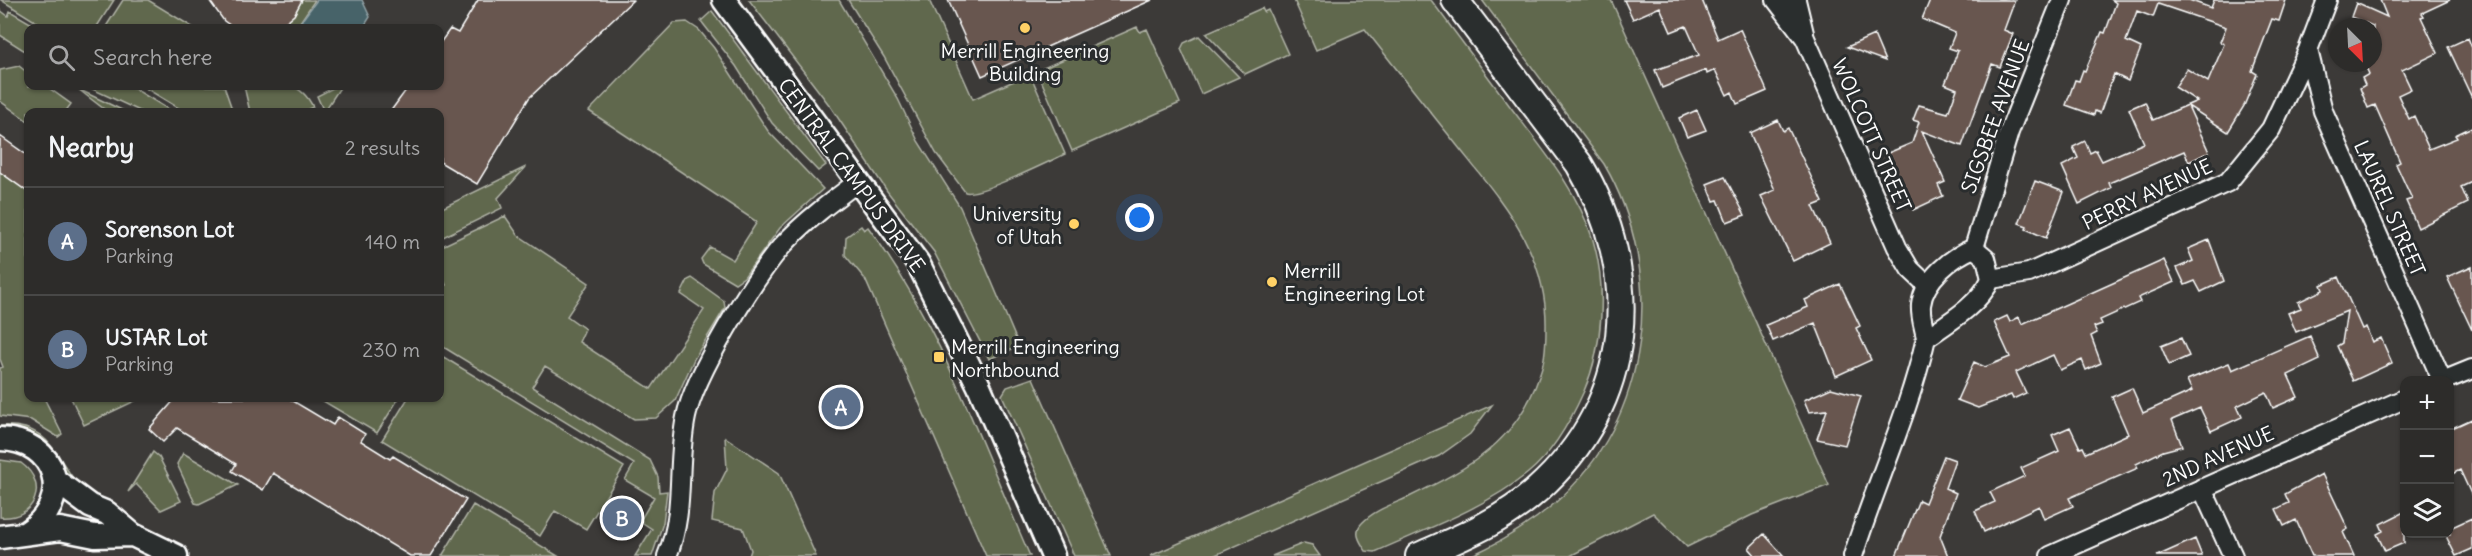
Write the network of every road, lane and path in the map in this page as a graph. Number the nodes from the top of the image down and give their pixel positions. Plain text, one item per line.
1 (724, 0) edge
2 (1455, 0) edge
3 (1776, 0) edge
4 (1796, 0) edge
5 (2062, 0) edge
6 (2327, 0) edge
7 (1805, 38) junction
8 (2308, 50) junction
9 (859, 181) junction
10 (1974, 248) junction
11 (1991, 279) junction
12 (1928, 286) junction
13 (1926, 338) junction
14 (2472, 369) edge
15 (2441, 376) edge
16 (2454, 376) edge
17 (2400, 401) edge
18 (0, 439) edge
19 (55, 480) junction
20 (2202, 488) junction
21 (26, 533) junction
22 (133, 535) junction
23 (0, 537) edge
24 (176, 556) edge
25 (667, 556) edge
26 (1053, 556) edge
27 (1419, 556) edge
28 (1853, 556) edge
29 (2050, 556) edge
30 (2233, 556) edge

1 - 9 street, CENTRAL CAMPUS DRIVE
2 - 27 main road
3 - 7 street, WOLCOTT STREET
4 - 7 street
5 - 10 street, SIGSBEE AVENUE
6 - 8 street, PERRY AVENUE
7 - 12 street, WOLCOTT STREET
8 - 11 street, PERRY AVENUE
8 - 15 street, LAUREL STREET
9 - 25 street
9 - 26 street, CENTRAL CAMPUS DRIVE
10 - 11 street
10 - 12 street
11 - 13 street
12 - 13 street
13 - 28 street
14 - 16 street
17 - 20 street, 2ND AVENUE
18 - 19 street
19 - 21 street
19 - 22 street
20 - 29 street, 2ND AVENUE
20 - 30 street
21 - 22 street
21 - 23 street
22 - 24 street

